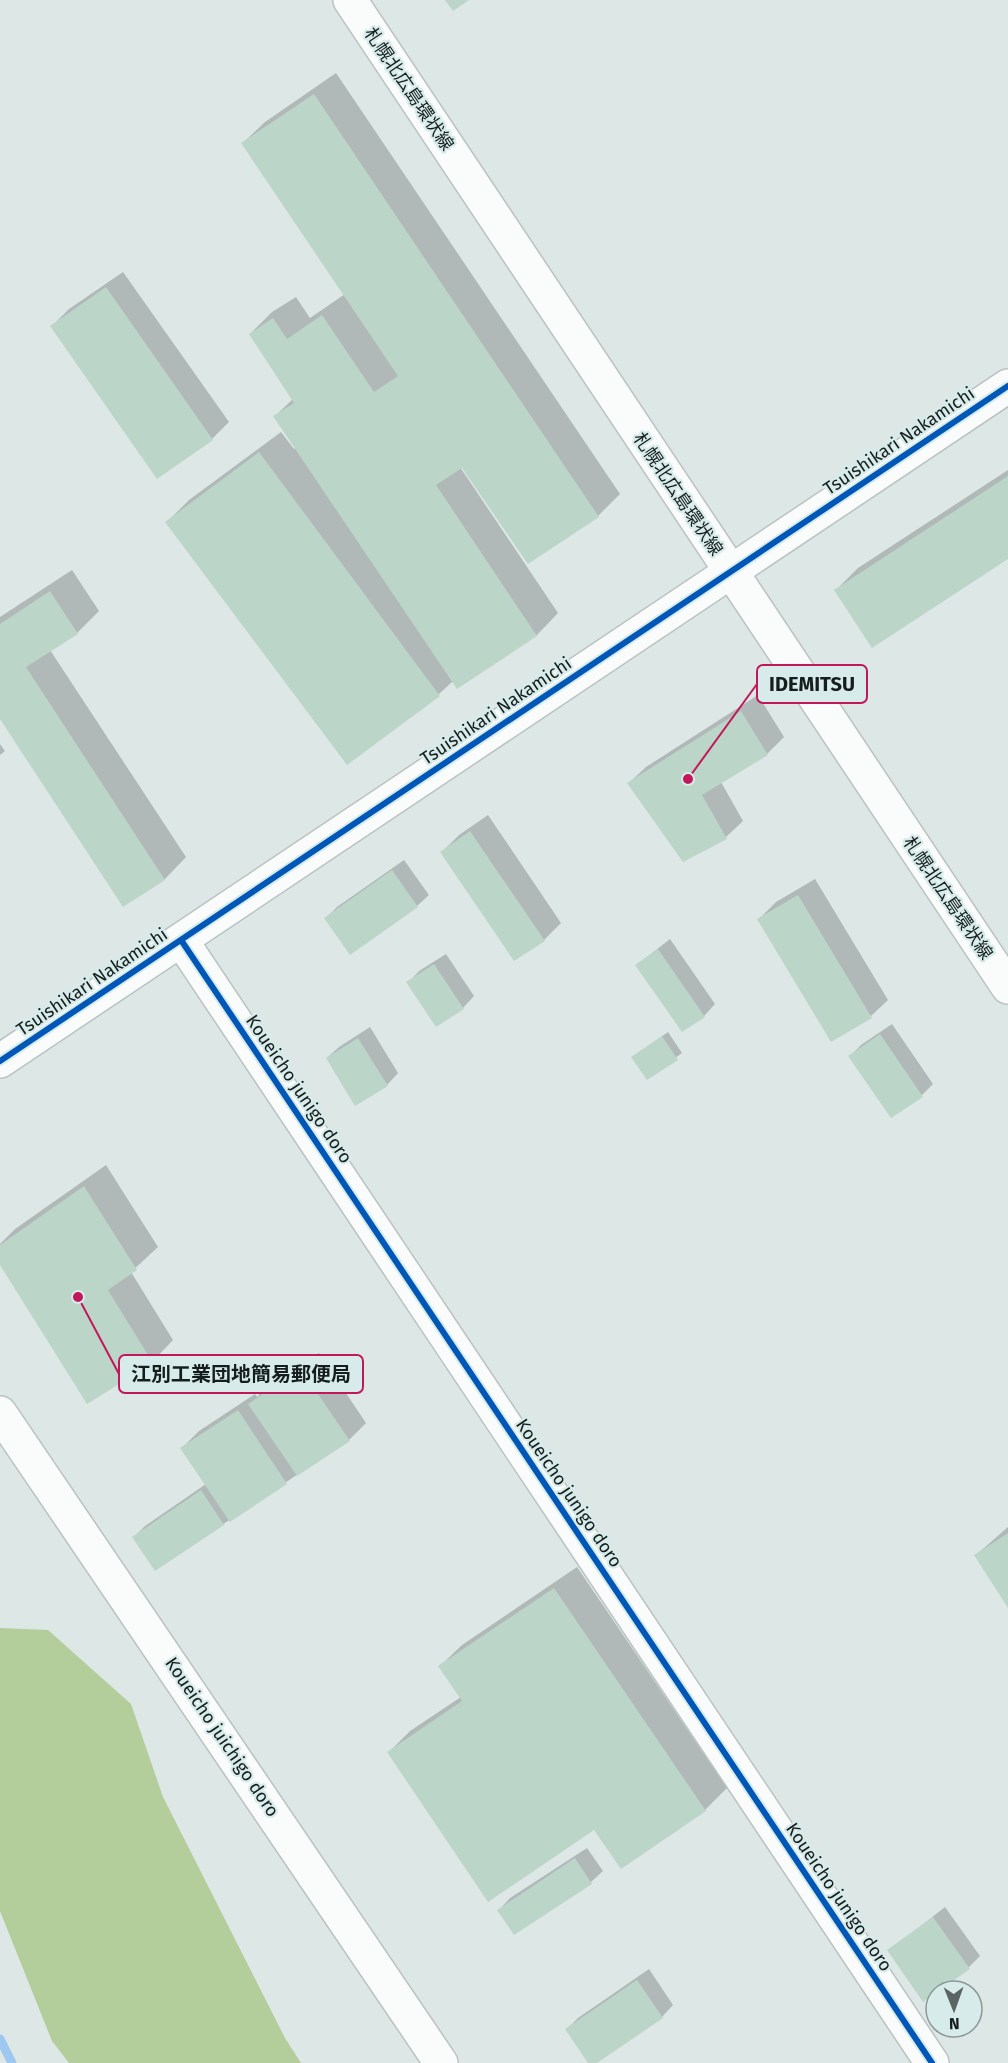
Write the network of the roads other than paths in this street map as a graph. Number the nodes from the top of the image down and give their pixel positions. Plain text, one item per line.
1 (350, 0) edge
2 (1008, 386) edge
3 (730, 572) junction
4 (181, 940) junction
5 (1008, 987) edge
6 (0, 1061) edge
7 (0, 1413) edge
8 (441, 2063) edge
9 (932, 2063) edge

1 - 3 street, 札幌北広島環状線
2 - 3 street, Tsuishikari Nakamichi
3 - 4 street, Tsuishikari Nakamichi
3 - 5 street, 札幌北広島環状線
4 - 6 street, Tsuishikari Nakamichi
4 - 9 street, Koueicho junigo doro
7 - 8 street, Koueicho juichigo doro

